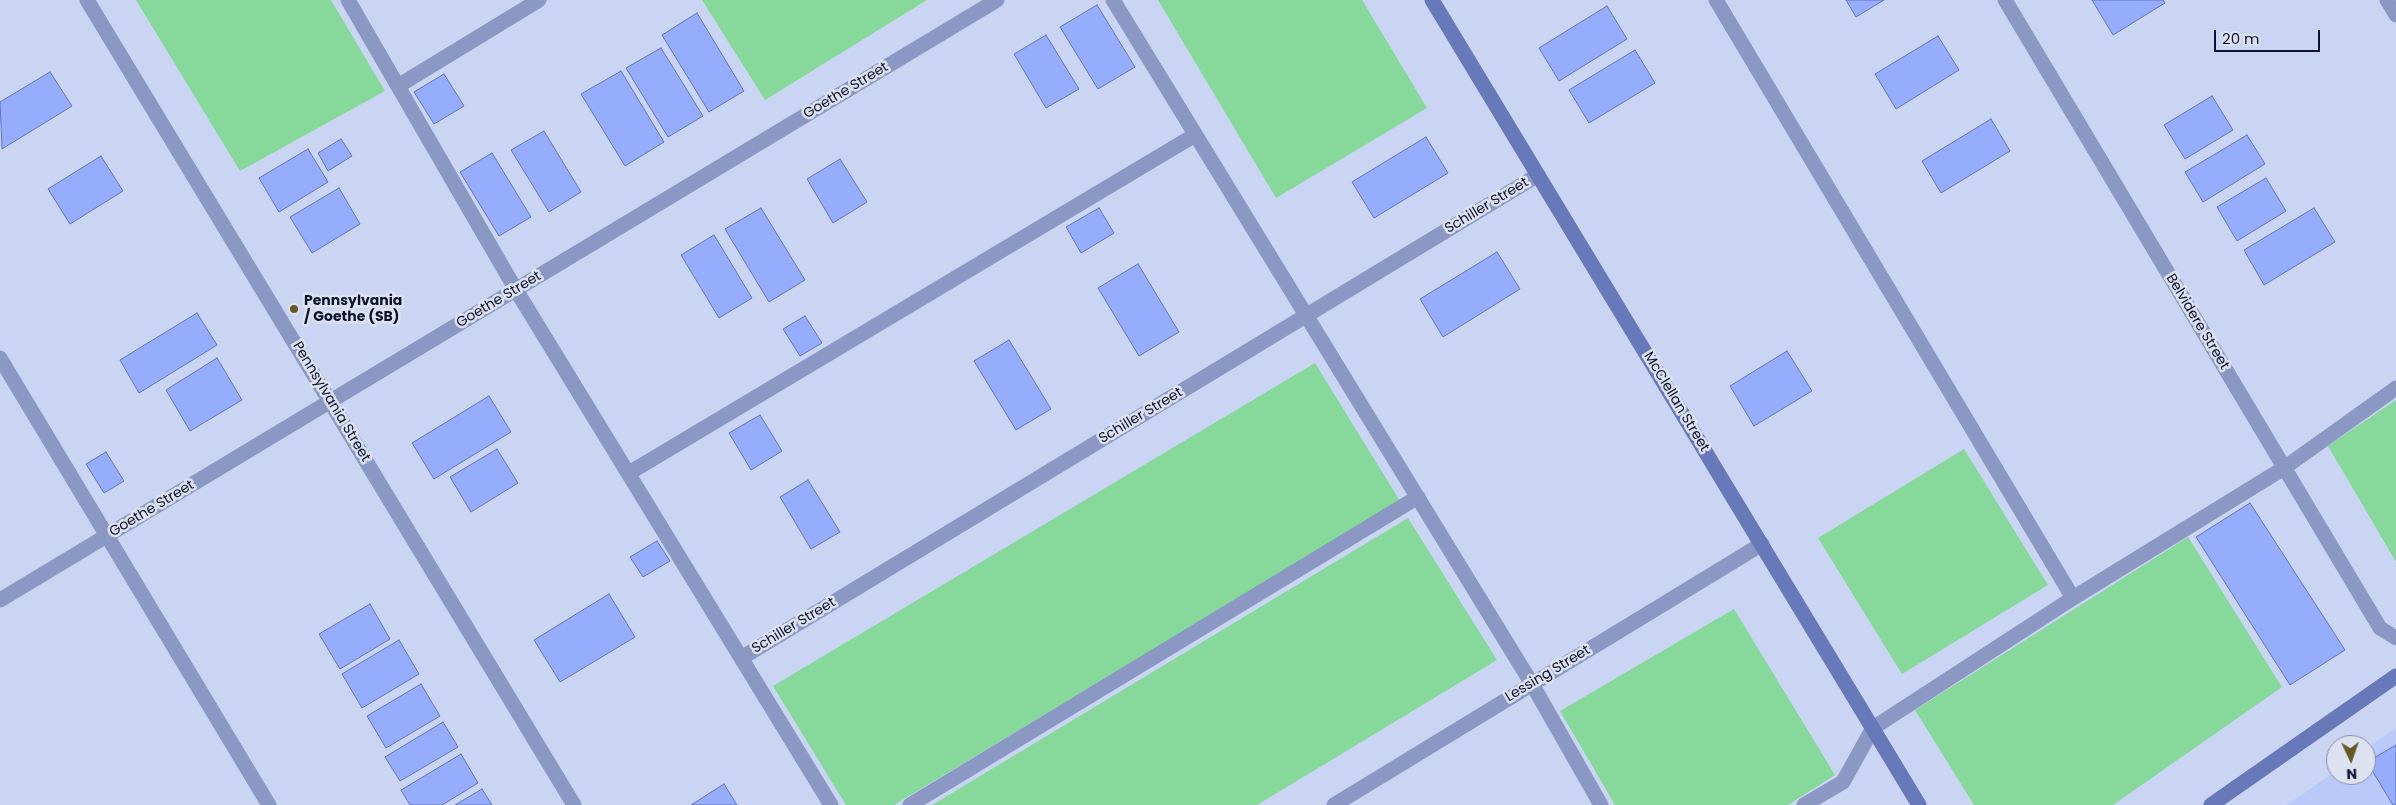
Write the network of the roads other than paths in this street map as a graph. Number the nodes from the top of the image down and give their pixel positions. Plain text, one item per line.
1 (87, 0) edge
2 (348, 0) edge
3 (539, 0) edge
4 (998, 0) edge
5 (1113, 0) edge
6 (1432, 0) edge
7 (1716, 0) edge
8 (2005, 0) edge
9 (2387, 0) edge
10 (2396, 15) edge
11 (398, 86) junction
12 (1195, 135) junction
13 (1538, 175) junction
14 (516, 290) junction
15 (1306, 316) junction
16 (0, 358) edge
17 (2396, 388) edge
18 (330, 402) junction
19 (2284, 468) junction
20 (629, 473) junction
21 (1418, 497) junction
22 (107, 536) junction
23 (1762, 544) junction
24 (2073, 598) junction
25 (0, 600) edge
26 (2396, 638) edge
27 (743, 657) junction
28 (2396, 676) edge
29 (1532, 684) junction
30 (1873, 728) junction
31 (269, 805) edge
32 (574, 805) edge
33 (831, 805) edge
34 (910, 805) edge
35 (1334, 805) edge
36 (1601, 805) edge
37 (1804, 805) edge
38 (1919, 805) edge
39 (2211, 805) edge

1 - 18 street, Pennsylvania Street
2 - 11 street
3 - 11 street
4 - 14 street, Goethe Street
5 - 12 street
6 - 13 street, McClellan Street
7 - 24 street
8 - 19 street, Belvidere Street
9 - 10 street
11 - 14 street
12 - 15 street
12 - 20 street
13 - 15 street, Schiller Street
13 - 23 street, McClellan Street
14 - 18 street, Goethe Street
14 - 20 street
15 - 21 street
15 - 27 street, Schiller Street
16 - 22 street
17 - 19 street
18 - 22 street, Goethe Street
18 - 32 street, Pennsylvania Street
19 - 24 street
19 - 26 street, Belvidere Street
20 - 27 street
21 - 29 street
21 - 34 street
22 - 25 street, Goethe Street
22 - 31 street
23 - 29 street, Lessing Street
23 - 30 street, McClellan Street
24 - 30 street
27 - 33 street
28 - 39 street
29 - 35 street, Lessing Street
29 - 36 street
30 - 37 street
30 - 38 street, McClellan Street

